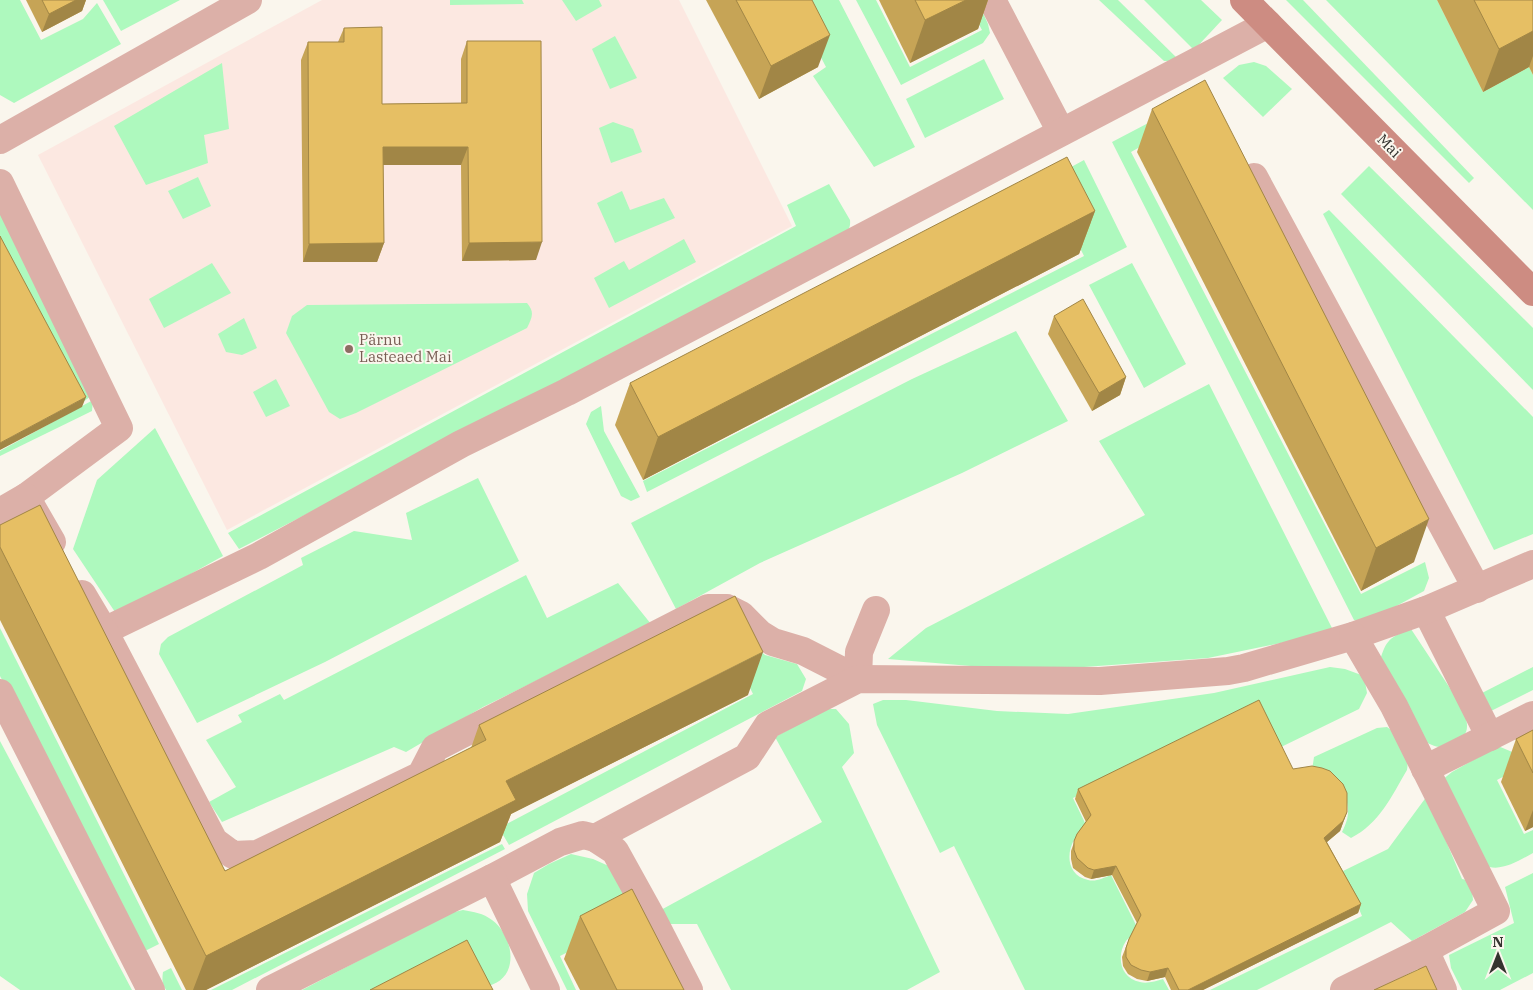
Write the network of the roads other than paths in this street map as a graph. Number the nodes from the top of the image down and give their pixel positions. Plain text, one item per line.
1 (248, 0) edge
2 (992, 0) edge
3 (1244, 0) edge
4 (1268, 24) junction
5 (1061, 132) junction
6 (0, 140) edge
7 (1241, 154) edge
8 (0, 183) edge
9 (1533, 292) edge
10 (26, 497) junction
11 (0, 512) edge
12 (1533, 564) edge
13 (1477, 589) junction
14 (876, 610) dead end
15 (1426, 610) junction
16 (104, 631) junction
17 (1353, 636) junction
18 (858, 679) junction
19 (0, 693) edge
20 (1533, 715) edge
21 (1490, 737) junction
22 (1425, 769) junction
23 (595, 838) junction
24 (492, 878) junction
25 (1425, 950) junction
26 (151, 990) edge
27 (270, 990) edge
28 (546, 990) edge
29 (689, 990) edge
30 (1344, 990) edge
31 (1442, 990) edge

1 - 6 street
2 - 5 street
3 - 4 street, Mai
4 - 5 street
4 - 9 street, Mai
5 - 16 street
7 - 13 street
8 - 10 street
10 - 11 street
10 - 16 street
12 - 13 street
13 - 15 street
14 - 18 street
15 - 17 street
15 - 21 street
16 - 18 street
17 - 18 street
17 - 22 street
18 - 23 street
19 - 26 street
20 - 21 street
21 - 22 street
22 - 25 street
23 - 24 street
23 - 29 street
24 - 27 street
24 - 28 street
25 - 30 street
25 - 31 street

